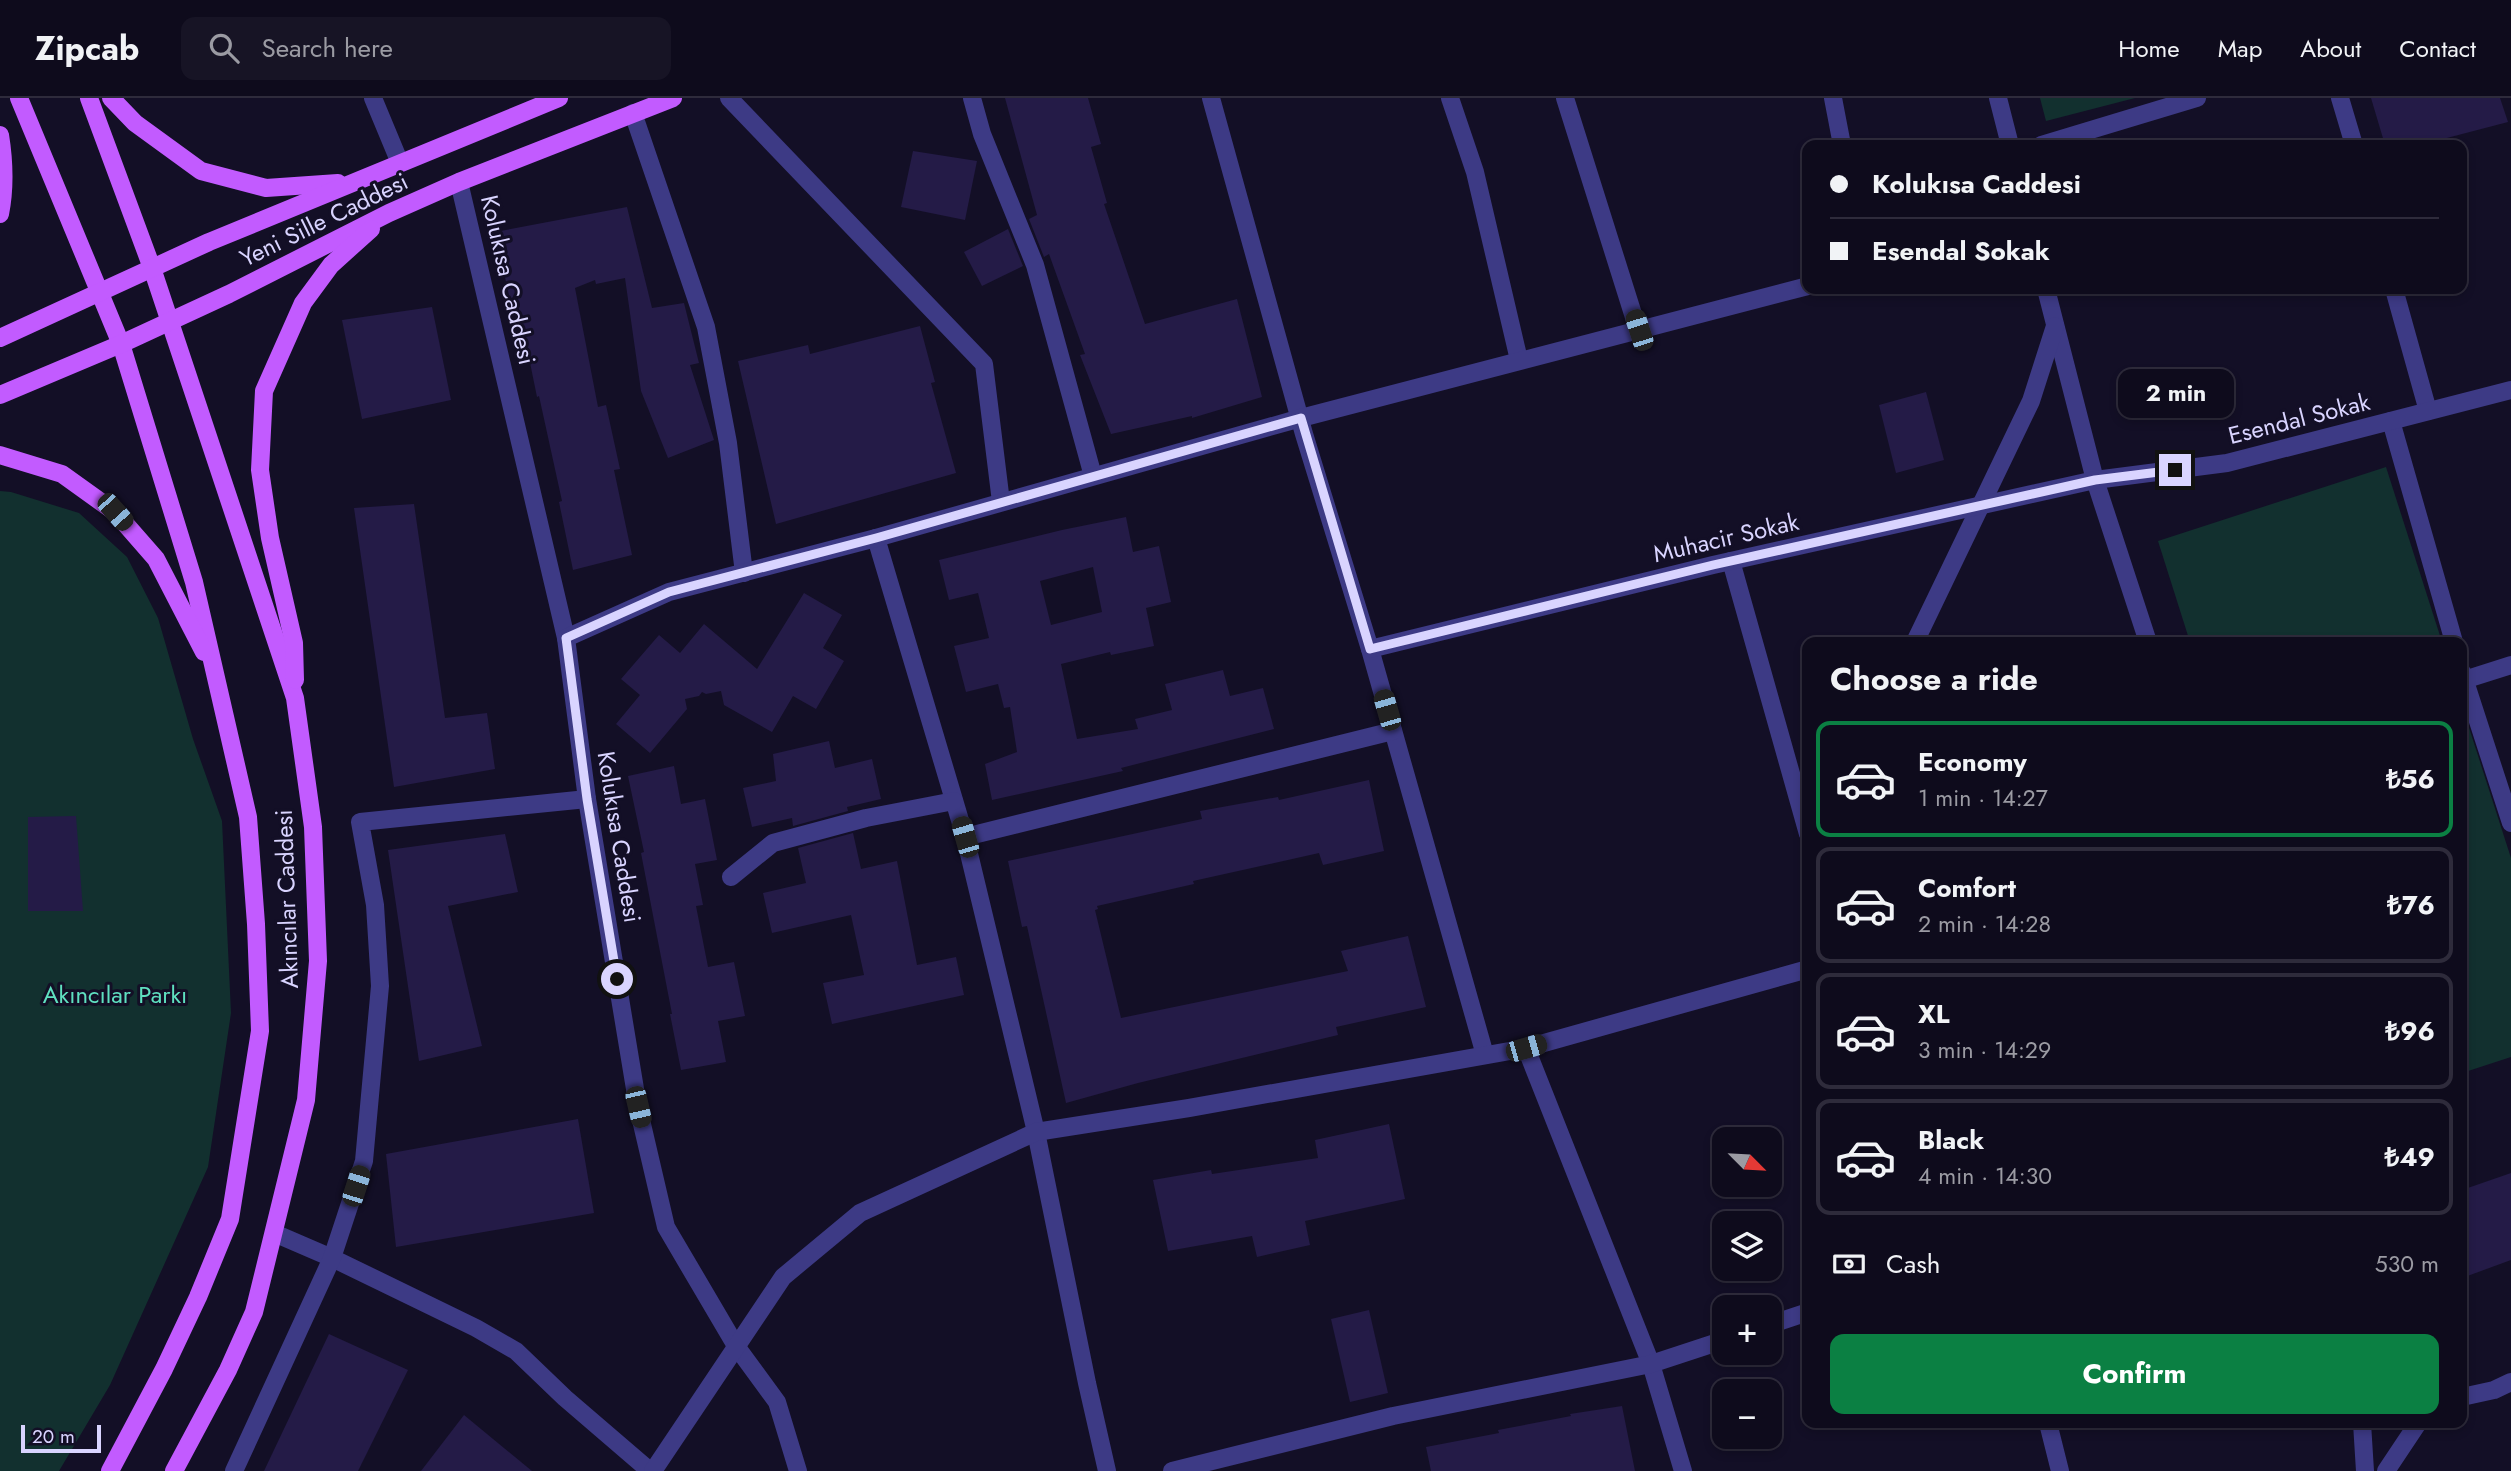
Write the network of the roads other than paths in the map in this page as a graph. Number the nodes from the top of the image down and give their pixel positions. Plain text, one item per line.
1 (19, 98) edge
2 (89, 98) edge
3 (111, 98) edge
4 (373, 98) edge
5 (559, 98) edge
6 (673, 98) edge
7 (729, 98) edge
8 (972, 98) edge
9 (1212, 98) edge
10 (1450, 98) edge
11 (1565, 98) edge
12 (1833, 98) edge
13 (1998, 98) edge
14 (2197, 98) edge
15 (2340, 98) edge
16 (633, 113) junction
17 (1841, 140) edge
18 (2009, 140) edge
19 (2058, 140) edge
20 (2353, 140) edge
21 (1, 146) edge
22 (400, 163) junction
23 (355, 182) junction
24 (459, 183) junction
25 (389, 213) junction
26 (0, 214) edge
27 (152, 268) junction
28 (1802, 288) edge
29 (100, 291) junction
30 (2047, 294) edge
31 (2395, 294) edge
32 (169, 321) junction
33 (2055, 326) junction
34 (1639, 330) junction
35 (0, 338) edge
36 (121, 344) junction
37 (1520, 360) junction
38 (2511, 390) edge
39 (0, 394) edge
40 (2428, 411) junction
41 (1301, 418) junction
42 (2391, 421) junction
43 (0, 455) edge
44 (1093, 476) junction
45 (2095, 480) junction
46 (1001, 502) junction
47 (1980, 506) junction
48 (876, 538) junction
49 (1731, 561) junction
50 (744, 573) junction
51 (1917, 637) edge
52 (2146, 637) edge
53 (2453, 637) edge
54 (566, 638) junction
55 (1370, 649) junction
56 (2511, 665) edge
57 (2467, 675) edge
58 (218, 679) junction
59 (2467, 688) edge
60 (295, 698) junction
61 (1393, 731) junction
62 (587, 799) junction
63 (954, 801) junction
64 (1802, 813) edge
65 (2511, 824) edge
66 (965, 837) junction
67 (731, 877) dead end
68 (1802, 971) edge
69 (1526, 1048) junction
70 (1485, 1055) junction
71 (1036, 1132) junction
72 (274, 1233) junction
73 (332, 1258) junction
74 (1802, 1314) edge
75 (1782, 1321) edge
76 (1712, 1344) edge
77 (736, 1346) junction
78 (1651, 1364) junction
79 (2511, 1382) edge
80 (2467, 1396) edge
81 (2049, 1428) edge
82 (2362, 1428) edge
83 (2415, 1428) edge
84 (110, 1471) edge
85 (174, 1471) edge
86 (234, 1471) edge
87 (652, 1471) edge
88 (798, 1471) edge
89 (1107, 1471) edge
90 (1172, 1471) edge
91 (1683, 1471) edge
92 (2060, 1471) edge
93 (2365, 1471) edge
94 (2386, 1471) edge

1 - 29 main road, Akıncılar Caddesi
2 - 27 main road, Akıncılar Caddesi
3 - 23 main road
4 - 22 street
5 - 22 main road, Yeni Sille Caddesi
6 - 16 main road, Yeni Sille Caddesi
7 - 46 street
8 - 44 street
9 - 41 street
10 - 37 street
11 - 34 street
12 - 17 street
13 - 18 street
14 - 19 street
15 - 20 street
16 - 24 main road, Yeni Sille Caddesi
16 - 50 street
21 - 26 main road
22 - 23 main road, Yeni Sille Caddesi
23 - 27 main road, Yeni Sille Caddesi
24 - 25 main road, Yeni Sille Caddesi
24 - 54 street, Kolukısa Caddesi
25 - 32 main road, Yeni Sille Caddesi
25 - 60 main road
27 - 29 main road, Yeni Sille Caddesi
27 - 32 main road, Akıncılar Caddesi
28 - 34 street
29 - 35 main road, Yeni Sille Caddesi
29 - 36 main road, Akıncılar Caddesi
30 - 33 street
31 - 40 street
32 - 36 main road, Yeni Sille Caddesi
32 - 60 main road, Akıncılar Caddesi
33 - 45 street
33 - 47 street
34 - 37 street
36 - 39 main road, Yeni Sille Caddesi
36 - 58 main road, Akıncılar Caddesi
37 - 41 street
38 - 40 street, Esendal Sokak
40 - 42 street, Esendal Sokak
41 - 44 street
41 - 55 street
42 - 45 street, Esendal Sokak
42 - 53 street
43 - 58 main road
44 - 46 street
45 - 47 street, Muhacir Sokak
45 - 52 street
46 - 48 street
47 - 49 street, Muhacir Sokak
47 - 51 street
48 - 50 street
48 - 63 street
49 - 55 street, Muhacir Sokak
49 - 64 street
50 - 54 street
54 - 62 street, Kolukısa Caddesi
55 - 61 street
56 - 57 street
58 - 84 main road, Akıncılar Caddesi
59 - 65 street
60 - 72 main road, Akıncılar Caddesi
61 - 66 street
61 - 70 street
62 - 73 street
62 - 77 street, Kolukısa Caddesi
63 - 66 street
63 - 67 street
66 - 71 street
68 - 69 street
69 - 70 street
69 - 78 street
70 - 71 street
71 - 77 street
71 - 89 street
72 - 73 street
72 - 85 main road, Akıncılar Caddesi
73 - 86 street
73 - 87 street
74 - 75 street
76 - 78 street
77 - 87 street
77 - 88 street, Kolukısa Caddesi
78 - 90 street
78 - 91 street
79 - 80 street
81 - 92 street
82 - 93 street
83 - 94 street

